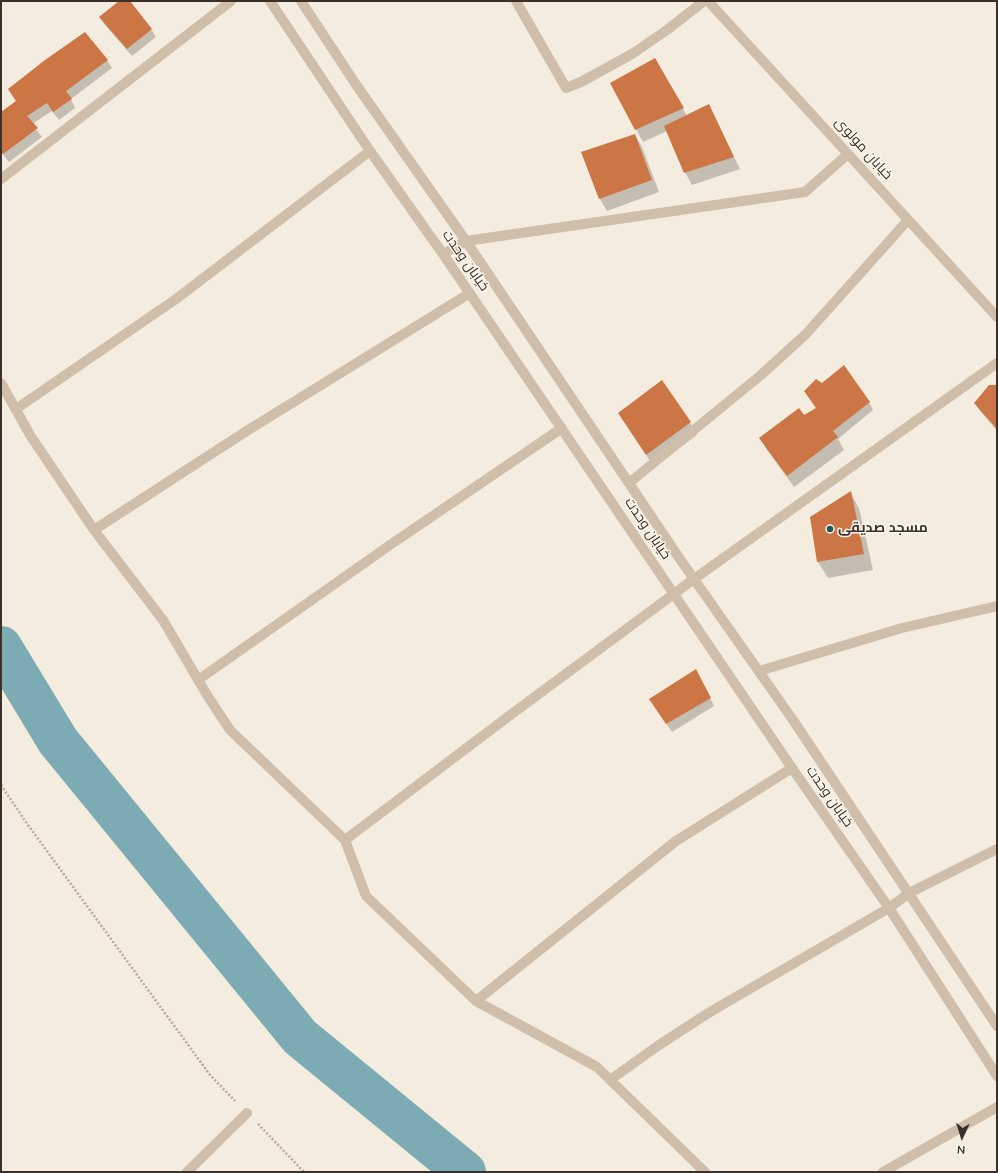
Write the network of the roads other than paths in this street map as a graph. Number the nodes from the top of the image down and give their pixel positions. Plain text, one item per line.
1 (231, 1) edge
2 (270, 1) edge
3 (301, 1) edge
4 (516, 1) edge
5 (704, 1) edge
6 (708, 1) edge
7 (370, 151) junction
8 (848, 154) junction
9 (1, 179) edge
10 (908, 220) junction
11 (466, 241) junction
12 (443, 254) junction
13 (470, 293) junction
14 (997, 317) edge
15 (997, 363) edge
16 (1, 383) edge
17 (16, 409) junction
18 (562, 428) junction
19 (629, 483) junction
20 (94, 530) junction
21 (694, 580) junction
22 (675, 594) junction
23 (997, 606) edge
24 (759, 671) junction
25 (198, 680) junction
26 (792, 768) junction
27 (345, 840) junction
28 (997, 849) edge
29 (909, 893) junction
30 (889, 908) junction
31 (476, 1001) junction
32 (997, 1026) edge
33 (997, 1076) edge
34 (610, 1080) junction
35 (997, 1107) edge
36 (247, 1113) road end
37 (187, 1172) edge
38 (705, 1172) edge
39 (883, 1172) edge

1 - 9 street
2 - 7 street, خیابان وحدت
3 - 11 street
4 - 5 street
6 - 8 street, خیابان مولوی
7 - 12 street, خیابان وحدت
7 - 17 street
8 - 10 street, خیابان مولوی
8 - 11 street
10 - 14 street, خیابان مولوی
10 - 19 street
11 - 12 street
11 - 19 street
12 - 13 street, خیابان وحدت
13 - 18 street, خیابان وحدت
13 - 20 street
15 - 21 street
16 - 17 street
17 - 20 street
18 - 22 street, خیابان وحدت
18 - 25 street
19 - 21 street
20 - 25 street
21 - 22 street
21 - 24 street
22 - 26 street, خیابان وحدت
22 - 27 street
23 - 24 street
24 - 29 street
25 - 27 street
26 - 30 street, خیابان وحدت
26 - 31 street
27 - 31 street
28 - 29 street
29 - 30 street
29 - 32 street
30 - 33 street, خیابان وحدت
30 - 34 street
31 - 34 street
34 - 38 street
35 - 39 street
36 - 37 street

